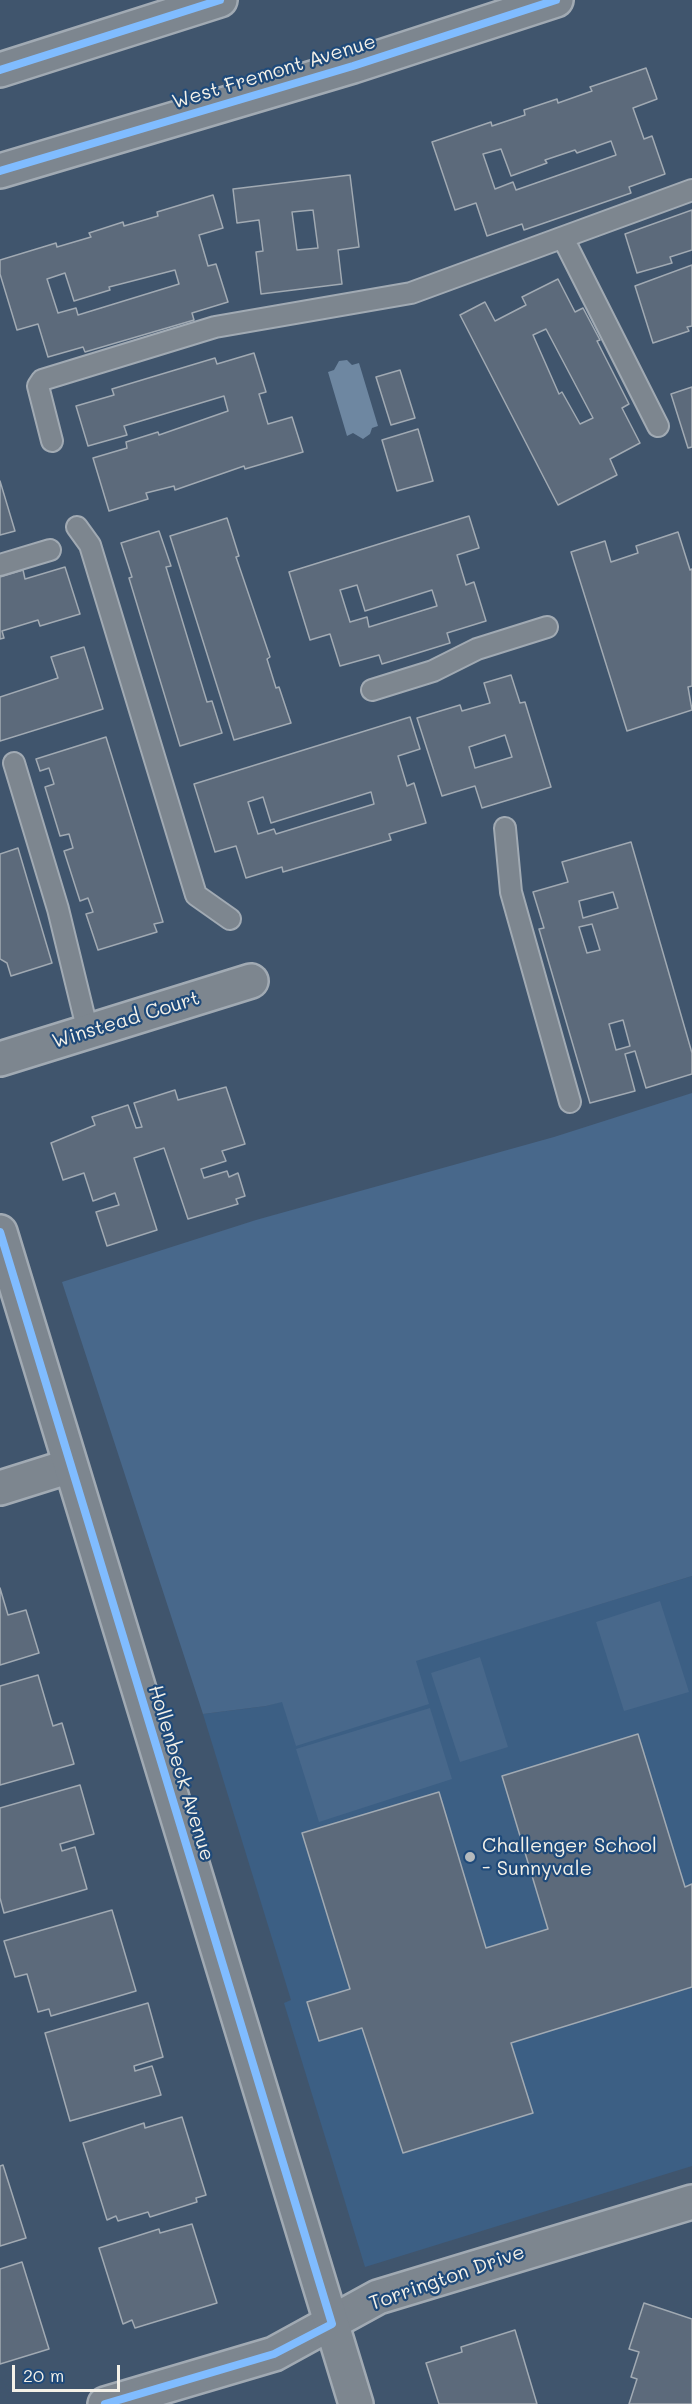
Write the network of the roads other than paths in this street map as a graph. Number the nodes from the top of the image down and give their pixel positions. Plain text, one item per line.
1 (220, 0) edge
2 (556, 0) edge
3 (0, 70) edge
4 (0, 171) edge
5 (692, 190) edge
6 (562, 238) junction
7 (658, 426) dead end
8 (52, 441) dead end
9 (77, 527) dead end
10 (50, 550) dead end
11 (0, 565) edge
12 (547, 627) dead end
13 (372, 690) dead end
14 (14, 764) dead end
15 (505, 828) dead end
16 (230, 919) dead end
17 (251, 981) dead end
18 (88, 1032) junction
19 (0, 1059) edge
20 (570, 1102) dead end
21 (0, 1232) edge
22 (70, 1466) junction
23 (0, 1488) edge
24 (692, 2202) edge
25 (332, 2324) junction
26 (105, 2404) edge
27 (356, 2404) edge

1 - 3 street
2 - 4 street, West Fremont Avenue
5 - 6 lane
6 - 7 lane
6 - 8 lane
9 - 16 lane
10 - 11 lane
12 - 13 lane
14 - 18 lane
15 - 20 lane
17 - 18 street, Winstead Court
18 - 19 street, Winstead Court
21 - 22 street, Hollenbeck Avenue
22 - 23 street
22 - 25 street, Hollenbeck Avenue
24 - 25 street, Torrington Drive
25 - 26 street, Torrington Drive
25 - 27 street, Hollenbeck Avenue

